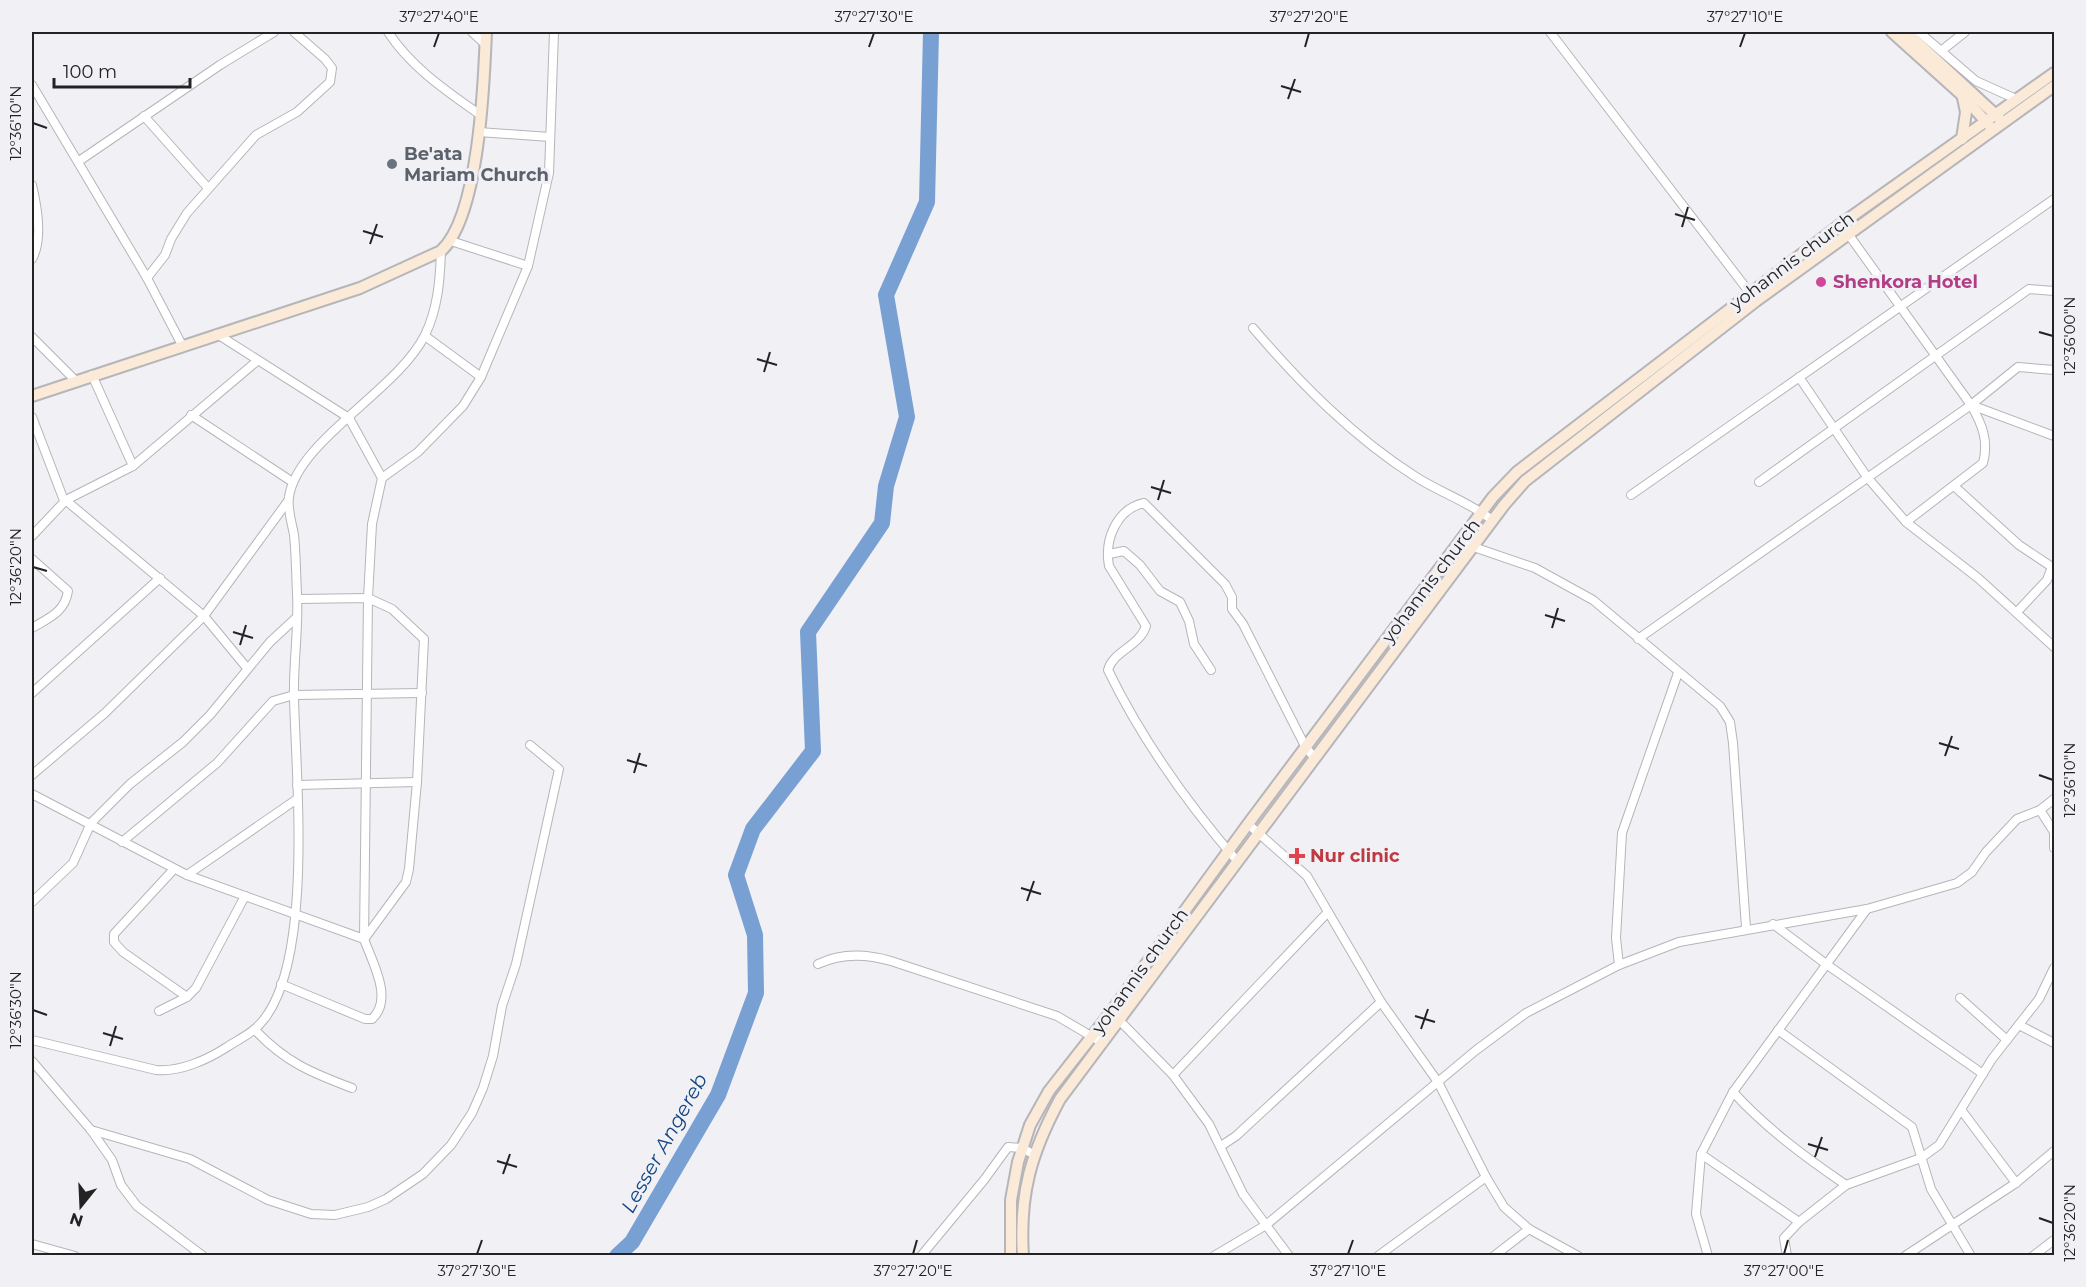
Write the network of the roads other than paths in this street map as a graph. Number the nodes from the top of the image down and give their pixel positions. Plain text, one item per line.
1 (274, 32) edge
2 (294, 32) edge
3 (388, 32) edge
4 (472, 32) edge
5 (486, 32) edge
6 (554, 32) edge
7 (1550, 32) edge
8 (1892, 32) edge
9 (1906, 32) edge
10 (1919, 32) edge
11 (1965, 32) edge
12 (485, 44) junction
13 (1941, 51) junction
14 (2055, 73) edge
15 (32, 84) edge
16 (2055, 86) edge
17 (1962, 95) junction
18 (35, 97) edge
19 (2016, 99) junction
20 (479, 114) junction
21 (144, 116) junction
22 (1994, 122) junction
23 (479, 132) junction
24 (550, 137) junction
25 (1962, 139) junction
26 (79, 161) junction
27 (32, 185) edge
28 (207, 188) junction
29 (2055, 199) edge
30 (1841, 224) junction
31 (1848, 233) junction
32 (451, 242) junction
33 (441, 251) junction
34 (32, 259) edge
35 (528, 266) junction
36 (147, 278) junction
37 (2055, 291) edge
38 (1752, 297) junction
39 (1900, 307) junction
40 (1253, 328) dead end
41 (217, 334) junction
42 (425, 336) junction
43 (32, 337) edge
44 (183, 347) junction
45 (1937, 356) junction
46 (257, 361) junction
47 (2055, 370) edge
48 (92, 375) junction
49 (481, 377) junction
50 (1799, 377) junction
51 (76, 381) junction
52 (32, 396) edge
53 (1971, 405) junction
54 (191, 416) junction
55 (32, 417) edge
56 (349, 418) junction
57 (1835, 428) junction
58 (2055, 436) edge
59 (133, 466) junction
60 (382, 477) junction
61 (1867, 477) junction
62 (291, 481) junction
63 (1759, 482) dead end
64 (1954, 486) junction
65 (1631, 495) dead end
66 (66, 500) junction
67 (288, 501) junction
68 (1482, 512) junction
69 (1492, 520) junction
70 (1906, 522) junction
71 (32, 536) edge
72 (1459, 542) junction
73 (1473, 546) junction
74 (1109, 554) junction
75 (32, 559) edge
76 (2053, 567) edge
77 (160, 578) junction
78 (368, 598) junction
79 (298, 599) junction
80 (2017, 612) junction
81 (204, 616) junction
82 (297, 617) junction
83 (32, 628) edge
84 (1638, 639) junction
85 (2055, 647) edge
86 (247, 668) junction
87 (1211, 670) dead end
88 (1678, 672) junction
89 (32, 693) edge
90 (422, 693) junction
91 (367, 694) junction
92 (294, 695) junction
93 (530, 745) dead end
94 (1306, 748) junction
95 (1315, 758) junction
96 (32, 775) edge
97 (417, 782) junction
98 (366, 783) junction
99 (297, 785) junction
100 (32, 794) edge
101 (297, 799) junction
102 (2055, 799) edge
103 (2040, 810) junction
104 (91, 823) junction
105 (1248, 824) junction
106 (1259, 832) junction
107 (2054, 832) edge
108 (122, 842) junction
109 (2055, 848) edge
110 (1228, 851) junction
111 (1238, 862) junction
112 (174, 869) junction
113 (186, 875) junction
114 (245, 896) junction
115 (32, 902) edge
116 (1867, 909) junction
117 (1328, 912) junction
118 (297, 916) junction
119 (1773, 924) junction
120 (1746, 928) junction
121 (364, 939) junction
122 (818, 964) dead end
123 (1826, 964) junction
124 (1619, 965) junction
125 (2055, 968) edge
126 (281, 984) junction
127 (188, 997) junction
128 (1960, 998) dead end
129 (1381, 1002) junction
130 (159, 1011) dead end
131 (1111, 1012) junction
132 (1120, 1021) junction
133 (2019, 1025) junction
134 (255, 1030) junction
135 (1778, 1030) junction
136 (1093, 1035) junction
137 (32, 1040) edge
138 (2007, 1040) junction
139 (1103, 1043) junction
140 (2055, 1043) edge
141 (32, 1061) edge
142 (1983, 1074) junction
143 (1173, 1075) junction
144 (1438, 1082) junction
145 (352, 1088) dead end
146 (1733, 1092) junction
147 (1962, 1111) junction
148 (91, 1130) junction
149 (1221, 1146) junction
150 (1022, 1149) junction
151 (2055, 1151) edge
152 (1033, 1154) junction
153 (1701, 1154) junction
154 (1921, 1158) junction
155 (1486, 1177) junction
156 (2016, 1183) junction
157 (1846, 1185) junction
158 (1799, 1222) junction
159 (1266, 1225) junction
160 (1953, 1227) junction
161 (1529, 1229) junction
162 (2055, 1240) edge
163 (32, 1244) edge
164 (75, 1256) edge
165 (203, 1256) edge
166 (921, 1256) edge
167 (1011, 1256) edge
168 (1023, 1256) edge
169 (1214, 1256) edge
170 (1289, 1256) edge
171 (1378, 1256) edge
172 (1494, 1256) edge
173 (1578, 1256) edge
174 (1708, 1256) edge
175 (1787, 1256) edge
176 (1905, 1256) edge
177 (1971, 1256) edge
178 (2033, 1256) edge

1 - 21 street
2 - 28 street
3 - 20 street
4 - 12 street
5 - 12 street
6 - 24 street
7 - 38 street
8 - 17 street
9 - 22 street
10 - 13 street
11 - 13 street
12 - 20 street
13 - 19 street
14 - 19 street, yohannis church
15 - 18 street
16 - 22 street
17 - 22 street
17 - 25 street
18 - 26 street
19 - 22 street, yohannis church
20 - 23 street
21 - 26 street
21 - 28 street
22 - 25 street, yohannis church
22 - 31 street
23 - 24 street
23 - 32 street
24 - 35 street
25 - 30 street, yohannis church
26 - 36 street
27 - 34 street
28 - 36 street
29 - 39 street
30 - 31 street
30 - 38 street, yohannis church
31 - 38 street
31 - 39 street
32 - 33 street
32 - 35 street
33 - 41 street
33 - 42 street
35 - 49 street
36 - 44 street
37 - 45 street
38 - 68 street, yohannis church
38 - 69 street
39 - 45 street
39 - 50 street
40 - 68 street
41 - 44 street
41 - 46 street
42 - 49 street
42 - 56 street
43 - 51 street
44 - 48 street
45 - 53 street
45 - 57 street
46 - 54 street
46 - 56 street
47 - 53 street
48 - 51 street
48 - 59 street
49 - 60 street
50 - 57 street
50 - 65 street
51 - 52 street
53 - 58 street
53 - 61 street
53 - 64 street
54 - 59 street
54 - 62 street
55 - 66 street
56 - 60 street
56 - 62 street
57 - 61 street
57 - 63 street
59 - 66 street
60 - 78 street
61 - 70 street
61 - 84 street
62 - 67 street
64 - 70 street
64 - 76 street
66 - 71 street
66 - 77 street
67 - 79 street
67 - 81 street
68 - 69 street
68 - 72 street, yohannis church
69 - 73 street
70 - 80 street
72 - 73 street
72 - 94 street, yohannis church
73 - 84 street
73 - 95 street
74 - 87 street
74 - 94 street
74 - 110 street
75 - 83 street
76 - 80 street
77 - 81 street
77 - 89 street
78 - 79 street
78 - 90 street
78 - 91 street
79 - 82 street
80 - 85 street
81 - 86 street
81 - 96 street
82 - 86 street
82 - 92 street
84 - 88 street
86 - 104 street
88 - 120 street
88 - 124 street
90 - 91 street
90 - 97 street
91 - 92 street
91 - 98 street
92 - 99 street
92 - 108 street
93 - 148 street
94 - 95 street
94 - 105 street, yohannis church
95 - 106 street
97 - 98 street
97 - 121 street
98 - 99 street
98 - 121 street
99 - 101 street
100 - 104 street
101 - 113 street
101 - 118 street
102 - 103 street
103 - 107 street
103 - 116 street
104 - 108 street
104 - 115 street
105 - 106 street
105 - 110 street, yohannis church
106 - 111 street
106 - 117 street
107 - 109 street
108 - 112 street
110 - 111 street
110 - 131 street, yohannis church
111 - 132 street
112 - 113 street
112 - 127 street
113 - 114 street
114 - 118 street
114 - 127 street
116 - 119 street
116 - 123 street
117 - 129 street
117 - 143 street
118 - 121 street
118 - 126 street
119 - 120 street
119 - 123 street
120 - 124 street
121 - 126 street
122 - 136 street
123 - 135 street
123 - 142 street
124 - 144 street
125 - 133 street
126 - 134 street
127 - 130 street
128 - 138 street
129 - 144 street
129 - 149 street
131 - 132 street
131 - 136 street, yohannis church
132 - 139 street
132 - 143 street
133 - 138 street
133 - 140 street
134 - 137 street
134 - 145 street
135 - 146 street
135 - 154 street
136 - 139 street
136 - 150 street, yohannis church
138 - 142 street
139 - 152 street
141 - 148 street
142 - 147 street
143 - 149 street
144 - 155 street
144 - 159 street
146 - 153 street
146 - 157 street
147 - 154 street
147 - 156 street
148 - 165 street
149 - 159 street
150 - 152 street
150 - 166 street
150 - 167 street, yohannis church
151 - 156 street
152 - 168 street
153 - 158 street
153 - 174 street
154 - 157 street
154 - 160 street
155 - 161 street
155 - 171 street
156 - 160 street
157 - 158 street
158 - 175 street
159 - 169 street
159 - 170 street
160 - 176 street
160 - 177 street
161 - 172 street
161 - 173 street
162 - 178 street
163 - 164 street

